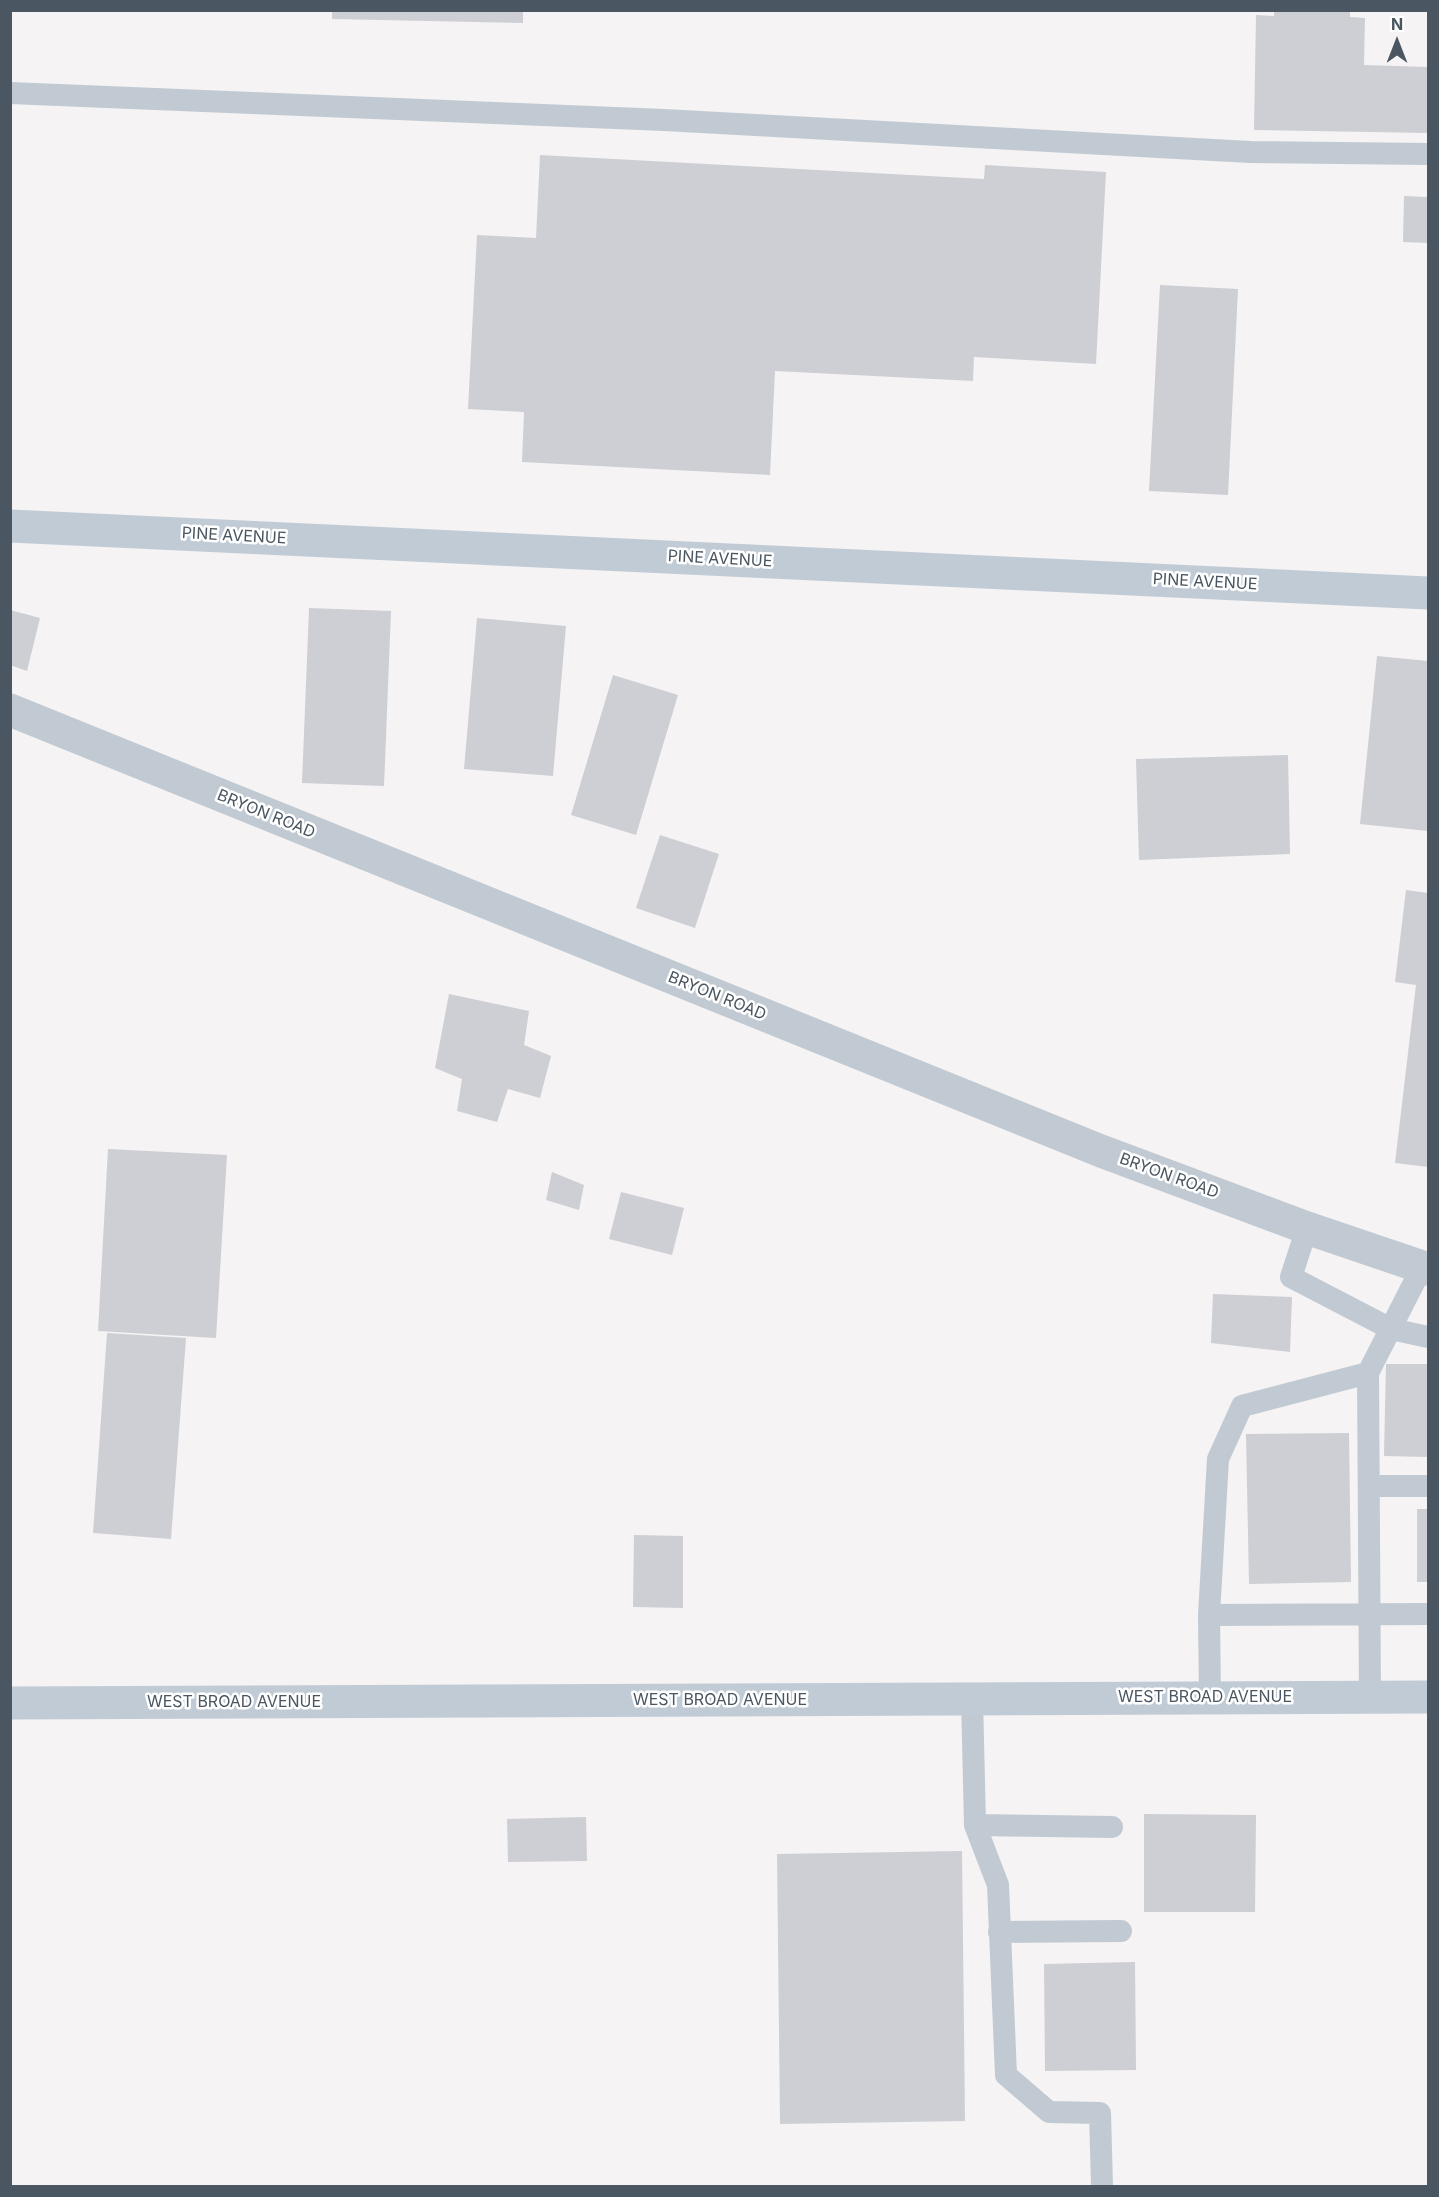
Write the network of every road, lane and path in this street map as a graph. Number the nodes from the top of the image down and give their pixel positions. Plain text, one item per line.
1 (10, 93) edge
2 (1428, 154) edge
3 (10, 526) edge
4 (1428, 593) edge
5 (12, 711) edge
6 (1307, 1228) junction
7 (1425, 1268) edge
8 (1391, 1329) junction
9 (1428, 1337) edge
10 (1368, 1373) junction
11 (1369, 1486) junction
12 (1428, 1486) edge
13 (1370, 1614) junction
14 (1428, 1614) edge
15 (1209, 1615) junction
16 (1370, 1697) junction
17 (1428, 1697) edge
18 (972, 1698) junction
19 (1210, 1698) junction
20 (10, 1703) edge
21 (975, 1826) junction
22 (1112, 1827) dead end
23 (1122, 1931) dead end
24 (999, 1932) junction
25 (1102, 2187) edge

1 - 2 lane
3 - 4 main road, PINE AVENUE
5 - 6 street, BRYON ROAD
6 - 7 street, BRYON ROAD
6 - 8 lane
7 - 8 lane
8 - 9 lane
8 - 10 lane
10 - 11 lane
10 - 15 lane
11 - 12 lane
11 - 13 lane
13 - 14 lane
13 - 15 lane
13 - 16 lane
15 - 19 lane
16 - 17 main road, WEST BROAD AVENUE
16 - 19 main road, WEST BROAD AVENUE
18 - 19 main road, WEST BROAD AVENUE
18 - 20 main road, WEST BROAD AVENUE
18 - 21 lane
21 - 22 lane
21 - 24 lane
23 - 24 lane
24 - 25 lane

